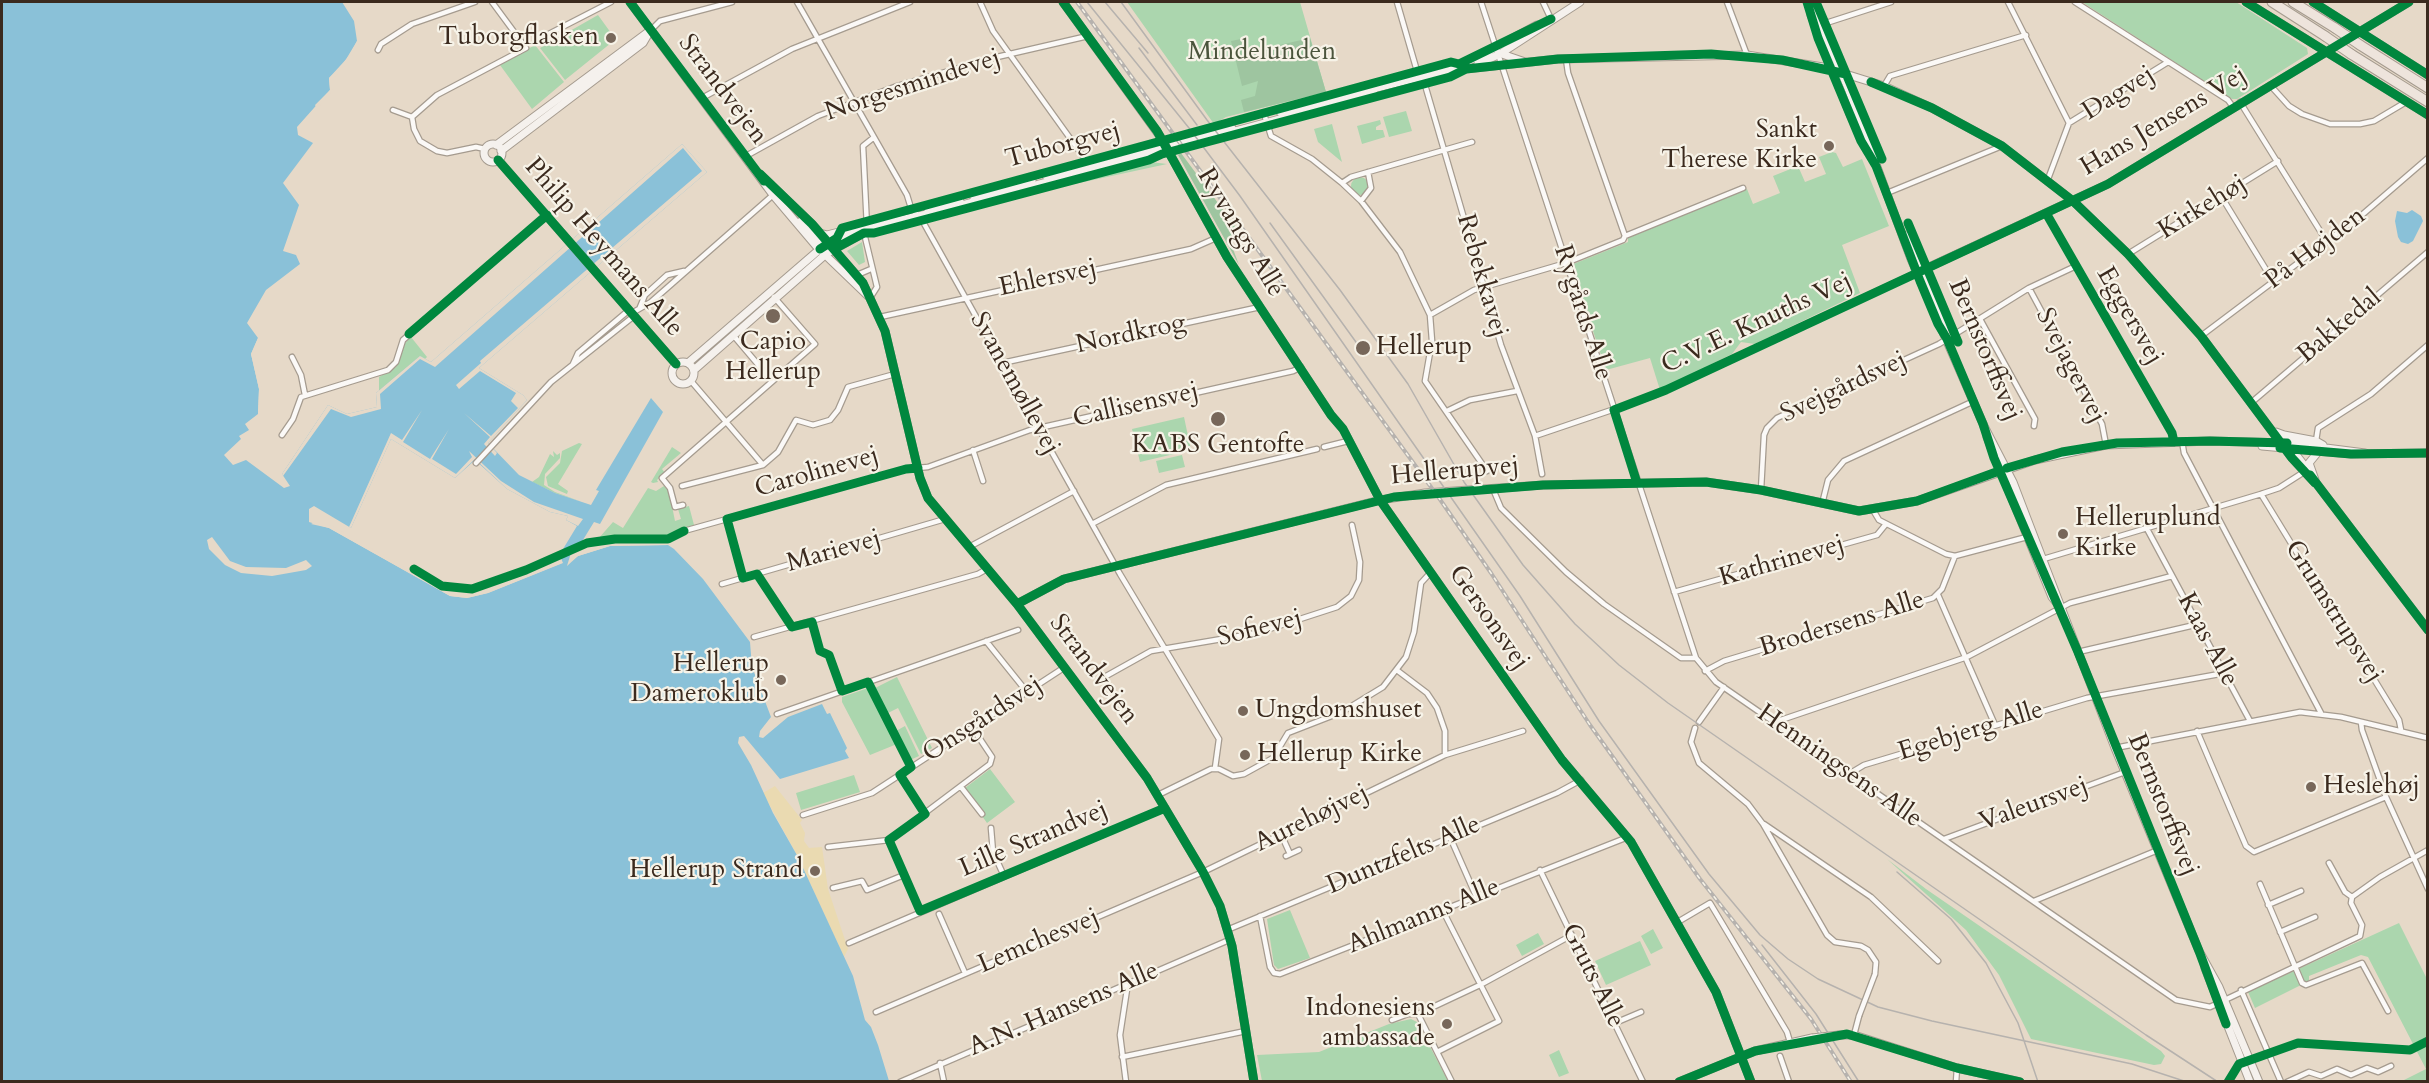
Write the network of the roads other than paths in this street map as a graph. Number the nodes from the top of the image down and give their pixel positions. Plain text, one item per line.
1 (475, 2) edge
2 (492, 2) edge
3 (611, 2) edge
4 (630, 2) edge
5 (732, 2) edge
6 (797, 2) edge
7 (910, 2) edge
8 (980, 2) edge
9 (1063, 2) edge
10 (1397, 2) edge
11 (1481, 2) edge
12 (1543, 2) edge
13 (1580, 2) edge
14 (1726, 2) edge
15 (1807, 2) edge
16 (1891, 2) edge
17 (2008, 2) edge
18 (2075, 2) edge
19 (2246, 2) edge
20 (2272, 2) edge
21 (2293, 2) edge
22 (2313, 2) edge
23 (2407, 2) edge
24 (889, 4) edge
25 (1551, 19) junction
26 (1817, 26) junction
27 (650, 31) junction
28 (2359, 31) junction
29 (2026, 35) junction
30 (1088, 36) junction
31 (818, 38) junction
32 (539, 39) dead end
33 (378, 50) dead end
34 (2325, 51) junction
35 (1498, 52) junction
36 (1010, 54) junction
37 (1747, 56) junction
38 (1566, 59) junction
39 (2168, 62) junction
40 (1527, 63) junction
41 (1502, 65) junction
42 (1832, 70) junction
43 (1447, 71) junction
44 (1842, 73) junction
45 (2427, 75) edge
46 (1421, 77) junction
47 (2269, 84) junction
48 (2400, 84) junction
49 (1884, 86) junction
50 (2427, 88) edge
51 (702, 98) junction
52 (853, 102) junction
53 (2241, 102) junction
54 (2406, 102) junction
55 (2427, 102) edge
56 (2233, 107) junction
57 (2427, 107) edge
58 (393, 110) dead end
59 (2427, 115) edge
60 (412, 117) junction
61 (1265, 119) junction
62 (2069, 123) junction
63 (873, 138) junction
64 (1472, 142) dead end
65 (2002, 146) junction
66 (485, 148) junction
67 (499, 148) junction
68 (1444, 150) junction
69 (746, 156) junction
70 (1871, 156) junction
71 (2427, 158) edge
72 (498, 160) junction
73 (2278, 161) junction
74 (1090, 167) junction
75 (1368, 172) junction
76 (760, 174) junction
77 (2048, 179) junction
78 (1342, 183) junction
79 (1743, 188) dead end
80 (1887, 194) junction
81 (773, 195) junction
82 (2221, 196) junction
83 (1361, 201) junction
84 (2073, 201) junction
85 (2046, 213) junction
86 (547, 215) junction
87 (919, 215) junction
88 (869, 229) junction
89 (820, 233) junction
90 (1625, 236) junction
91 (1216, 238) junction
92 (2327, 242) junction
93 (826, 248) junction
94 (2427, 252) edge
95 (2128, 254) junction
96 (1566, 263) junction
97 (2076, 266) junction
98 (872, 269) junction
99 (686, 270) junction
100 (1920, 271) junction
101 (857, 276) junction
102 (2273, 281) junction
103 (1483, 287) junction
104 (2029, 288) junction
105 (772, 295) junction
106 (965, 297) junction
107 (870, 298) junction
108 (640, 307) junction
109 (1260, 307) junction
110 (632, 313) junction
111 (1430, 315) junction
112 (880, 318) junction
113 (1980, 319) junction
114 (732, 335) junction
115 (2201, 336) junction
116 (1947, 339) junction
117 (2427, 345) edge
118 (292, 357) dead end
119 (688, 363) junction
120 (1002, 363) junction
121 (676, 364) junction
122 (1301, 367) junction
123 (694, 370) junction
124 (895, 374) junction
125 (691, 381) junction
126 (772, 381) junction
127 (1517, 391) junction
128 (305, 395) junction
129 (1974, 401) junction
130 (2252, 402) junction
131 (1614, 410) junction
132 (1447, 411) junction
133 (726, 422) junction
134 (2268, 422) junction
135 (1983, 424) junction
136 (2034, 426) dead end
137 (1038, 428) junction
138 (2276, 432) junction
139 (282, 435) dead end
140 (1535, 436) junction
141 (1348, 441) junction
142 (2182, 441) junction
143 (2316, 441) junction
144 (2174, 442) junction
145 (2106, 445) junction
146 (2286, 446) junction
147 (2325, 446) junction
148 (1324, 447) dead end
149 (1317, 449) dead end
150 (972, 450) junction
151 (2318, 452) junction
152 (2365, 453) junction
153 (2427, 453) edge
154 (476, 463) dead end
155 (764, 465) junction
156 (918, 468) junction
157 (2007, 468) junction
158 (2307, 469) junction
159 (1486, 471) dead end
160 (1999, 471) junction
161 (1542, 474) dead end
162 (983, 481) dead end
163 (1637, 483) junction
164 (682, 486) dead end
165 (1493, 489) junction
166 (1761, 490) junction
167 (1074, 491) junction
168 (2260, 494) junction
169 (1380, 500) junction
170 (1822, 504) junction
171 (683, 505) dead end
172 (2212, 508) junction
173 (1873, 510) junction
174 (727, 519) junction
175 (945, 519) junction
176 (1092, 524) junction
177 (1886, 524) junction
178 (1352, 525) dead end
179 (2146, 527) junction
180 (684, 531) dead end
181 (2027, 537) junction
182 (969, 547) junction
183 (1955, 556) junction
184 (2041, 560) junction
185 (1116, 566) junction
186 (987, 569) junction
187 (1431, 572) junction
188 (757, 574) junction
189 (2172, 576) junction
190 (743, 578) junction
191 (722, 584) dead end
192 (1674, 592) junction
193 (1938, 595) junction
194 (1017, 604) junction
195 (2060, 608) junction
196 (2199, 624) junction
197 (792, 627) junction
198 (1018, 630) dead end
199 (2427, 630) edge
200 (754, 637) dead end
201 (986, 641) junction
202 (1164, 648) junction
203 (2078, 652) junction
204 (1966, 657) junction
205 (1696, 658) junction
206 (1065, 667) junction
207 (1398, 670) junction
208 (1705, 671) junction
209 (2225, 673) junction
210 (1099, 680) dead end
211 (1724, 687) junction
212 (1026, 692) junction
213 (2096, 696) junction
214 (2321, 713) junction
215 (777, 714) dead end
216 (2250, 721) junction
217 (1699, 722) dead end
218 (1774, 722) junction
219 (2361, 722) junction
220 (1995, 725) junction
221 (972, 727) junction
222 (1695, 728) dead end
223 (2197, 730) junction
224 (2401, 730) junction
225 (1523, 731) dead end
226 (2427, 738) edge
227 (2115, 748) junction
228 (1445, 755) junction
229 (1215, 768) junction
230 (2125, 772) junction
231 (1850, 774) junction
232 (1579, 781) junction
233 (961, 787) junction
234 (1158, 795) junction
235 (2386, 797) junction
236 (1165, 808) junction
237 (982, 814) dead end
238 (803, 815) dead end
239 (1763, 824) junction
240 (991, 828) dead end
241 (1281, 834) junction
242 (1450, 837) junction
243 (1628, 837) junction
244 (1785, 837) junction
245 (1944, 839) junction
246 (889, 840) junction
247 (1774, 846) junction
248 (828, 847) dead end
249 (1299, 850) dead end
250 (2158, 850) junction
251 (2427, 850) edge
252 (2413, 858) junction
253 (2329, 863) dead end
254 (1540, 870) junction
255 (1203, 872) junction
256 (904, 875) junction
257 (1004, 876) junction
258 (2260, 884) dead end
259 (833, 888) dead end
260 (2427, 889) edge
261 (2301, 891) dead end
262 (1476, 896) junction
263 (2352, 897) junction
264 (2034, 901) junction
265 (2268, 905) junction
266 (1442, 909) junction
267 (920, 911) junction
268 (939, 914) dead end
269 (1260, 916) junction
270 (2315, 917) dead end
271 (1676, 922) junction
272 (1227, 930) junction
273 (2280, 932) junction
274 (1572, 935) junction
275 (1229, 940) junction
276 (849, 943) dead end
277 (1938, 961) dead end
278 (2294, 966) junction
279 (965, 973) junction
280 (1128, 983) junction
281 (1482, 984) junction
282 (2241, 990) junction
283 (2221, 1001) junction
284 (2388, 1011) dead end
285 (876, 1012) dead end
286 (1641, 1012) dead end
287 (1418, 1014) junction
288 (1392, 1020) dead end
289 (1615, 1023) junction
290 (1241, 1032) junction
291 (1854, 1035) junction
292 (1790, 1042) junction
293 (1437, 1052) junction
294 (1741, 1055) junction
295 (1780, 1056) dead end
296 (1122, 1057) junction
297 (940, 1063) junction
298 (2391, 1066) dead end
299 (1957, 1068) junction
300 (1696, 1078) edge
301 (900, 1082) edge
302 (944, 1082) edge
303 (1126, 1082) edge
304 (1252, 1082) edge
305 (1452, 1082) edge
306 (1643, 1082) edge
307 (1679, 1082) edge
308 (1751, 1082) edge
309 (1789, 1082) edge
310 (1956, 1082) edge
311 (2020, 1082) edge
312 (2250, 1082) edge
313 (2259, 1082) edge
314 (2281, 1082) edge
315 (2287, 1082) edge

1 - 33 street
2 - 60 street
3 - 32 street
4 - 27 street, Strandvejen
5 - 27 street
6 - 31 street, Svanemøllevej
7 - 24 street
8 - 36 street
9 - 30 street, Ryvangs Allé
10 - 46 street, Rebekkavej
11 - 35 street, Rygårds Alle
12 - 25 street
13 - 25 street, Tuborgvej
14 - 37 street
15 - 26 street, Bernstorffsvej
16 - 26 street
17 - 29 street
18 - 39 street
19 - 34 street
20 - 48 highway, bridge
21 - 50 highway, bridge
22 - 28 street
23 - 28 street, Hans Jensens Vej
24 - 31 street
25 - 35 street, Tuborgvej
26 - 42 street, Bernstorffsvej
26 - 44 street, Bernstorffsvej
27 - 51 street, Strandvejen
27 - 67 street
28 - 34 street, Hans Jensens Vej
28 - 45 street
29 - 49 street
29 - 62 street
30 - 36 street, Norgesmindevej
30 - 91 street, Ryvangs Allé, bridge
31 - 51 street
31 - 52 street, Svanemøllevej
34 - 47 street, Hans Jensens Vej
34 - 54 street
35 - 40 street
35 - 41 street, Rygårds Alle
35 - 43 street, Tuborgvej
35 - 43 street, Tuborgvej
36 - 52 street, Norgesmindevej
36 - 74 street
37 - 38 street
37 - 42 street
38 - 40 street
38 - 90 street
39 - 56 street
39 - 62 street, Dagvej
40 - 41 street
41 - 43 street
41 - 96 street, Rygårds Alle
42 - 44 street
42 - 70 street, Bernstorffsvej
43 - 46 street, Tuborgvej
44 - 49 street
44 - 70 street, Bernstorffsvej
46 - 61 street, Tuborgvej
46 - 68 street, Rebekkavej
47 - 53 street, Hans Jensens Vej
47 - 54 street
48 - 55 highway
48 - 57 highway
49 - 65 street
51 - 69 street, Strandvejen
52 - 63 street, Svanemøllevej
52 - 69 street, Norgesmindevej
53 - 56 street, Hans Jensens Vej
53 - 73 street
54 - 59 street
56 - 84 street, Hans Jensens Vej
58 - 60 street
60 - 66 street
61 - 74 street, Tuborgvej
61 - 78 street
62 - 77 street
63 - 87 street, Svanemøllevej
63 - 88 street
64 - 68 street
65 - 77 street
65 - 80 street
66 - 67 street
66 - 72 street
67 - 72 street
68 - 75 street
68 - 103 street, Rebekkavej
69 - 76 street, Strandvejen
70 - 80 street, Bernstorffsvej
71 - 92 street, På Højden
72 - 86 street, Philip Heymans Alle
73 - 82 street, Kirkehøj
73 - 92 street
74 - 87 street, Tuborgvej
75 - 78 street
75 - 83 street
76 - 81 street, Strandvejen
76 - 89 street, Strandvejen
77 - 84 street
78 - 83 street
79 - 90 street
80 - 100 street, Bernstorffsvej
81 - 93 street, Strandvejen
81 - 99 street
82 - 95 street, Kirkehøj
82 - 102 street
83 - 111 street
84 - 85 street, Hans Jensens Vej
84 - 95 street
85 - 97 street, Eggersvej
85 - 100 street, Hans Jensens Vej
86 - 110 street, Philip Heymans Alle
86 - 128 street
87 - 88 street, Tuborgvej
87 - 106 street, Svanemøllevej
88 - 89 street
88 - 93 street, Tuborgvej
88 - 98 street
89 - 93 street, Strandvejen
90 - 96 street
91 - 106 street, Ehlersvej
91 - 109 street, Ryvangs Allé
92 - 102 street, På Højden
93 - 101 street, Strandvejen
93 - 105 street, Tuborgvej
93 - 107 street, Strandvejen
94 - 130 street, Bakkedal
95 - 115 street
96 - 103 street
96 - 131 street, Rygårds Alle
97 - 104 street, Svejgårdsvej
97 - 144 street, Eggersvej
98 - 101 street
98 - 107 street
99 - 108 street
99 - 108 street
100 - 116 street, Bernstorffsvej
100 - 131 street, C.V.E. Knuths Vej
101 - 107 street, Strandvejen
102 - 115 street, På Højden
103 - 111 street
103 - 127 street, Rebekkavej
104 - 113 street, Svejgårdsvej
104 - 145 street, Svejagervej
105 - 114 street
105 - 119 street
105 - 126 street
106 - 112 street, Ehlersvej
106 - 120 street, Svanemøllevej
107 - 112 street, Strandvejen
108 - 110 street
109 - 120 street, Nordkrog
109 - 122 street, Ryvangs Allé
110 - 121 street, Philip Heymans Alle
110 - 154 street
111 - 132 street
112 - 124 street, Strandvejen
113 - 116 street, Svejgårdsvej
113 - 136 street
114 - 123 street
114 - 126 street
115 - 130 street
116 - 129 street, Bernstorffsvej
116 - 166 street, Svejgårdsvej
117 - 143 street
118 - 128 street
119 - 121 street
119 - 123 street
120 - 137 street, Svanemøllevej
121 - 125 street
122 - 137 street, Callisensvej
122 - 141 street, Ryvangs Allé
123 - 125 street
124 - 155 street
124 - 156 street, Strandvejen
125 - 133 street
126 - 133 street
127 - 132 street
127 - 140 street, Rebekkavej
128 - 139 street
129 - 135 street, Bernstorffsvej
129 - 170 street
130 - 134 street
131 - 140 street, C.V.E. Knuths Vej
131 - 163 street, Rygårds Alle
132 - 159 street
133 - 155 street
133 - 171 street
134 - 138 street
134 - 146 street
135 - 157 street, Bernstorffsvej
135 - 160 street, Bernstorffsvej
137 - 150 street, Callisensvej
137 - 167 street, Svanemøllevej
138 - 143 street
138 - 146 street
140 - 161 street, Rebekkavej
141 - 148 street
141 - 169 street, Gersonsvej
142 - 144 street, Hellerupvej
142 - 146 street, Hellerupvej
142 - 172 street
143 - 147 street
144 - 145 street, Hellerupvej
145 - 157 street, Hellerupvej
146 - 147 street
146 - 151 street
146 - 158 street
147 - 152 street
149 - 176 street
150 - 156 street, Callisensvej
150 - 162 street
151 - 152 street
151 - 158 street
152 - 153 street
155 - 164 street
156 - 174 street, Carolinevej
156 - 175 street, Strandvejen
157 - 160 street, Hellerupvej
157 - 184 street, Bernstorffsvej
158 - 168 street
158 - 199 street
160 - 173 street, Hellerupvej
160 - 181 street, Bernstorffsvej
163 - 165 street, Hellerupvej
163 - 166 street, Hellerupvej
163 - 192 street, Rygårds Alle
165 - 169 street, Hellerupvej
165 - 205 street
166 - 170 street, Hellerupvej
167 - 176 street, Svanemøllevej
167 - 182 street
168 - 172 street
168 - 224 street, Grumstrupsvej
169 - 185 street, Hellerupvej
169 - 187 street, Gersonsvej
170 - 173 street, Hellerupvej
172 - 179 street
172 - 214 street
173 - 177 street
174 - 180 street, Carolinevej
174 - 190 street
175 - 182 street, Strandvejen
175 - 188 street, Marievej
176 - 185 street, Svanemøllevej
177 - 183 street
177 - 192 street, Kathrinevej
178 - 202 street, Sofievej
179 - 184 street
179 - 189 street, Kaas Alle
181 - 183 street
181 - 184 street, Bernstorffsvej
182 - 186 street, Strandvejen
183 - 193 street, Brodersens Alle
184 - 195 street, Bernstorffsvej
185 - 194 street, Hellerupvej
185 - 202 street, Svanemøllevej
186 - 194 street, Strandvejen
186 - 197 street
187 - 207 street
187 - 232 street, Gersonsvej
188 - 190 street, Marievej
188 - 197 street
189 - 195 street
189 - 196 street, Kaas Alle
190 - 191 street, Marievej
192 - 205 street, Rygårds Alle
193 - 204 street
193 - 208 street, Brodersens Alle
194 - 206 street, Strandvejen
195 - 203 street, Bernstorffsvej
195 - 204 street
196 - 203 street
196 - 209 street, Kaas Alle
197 - 200 street
198 - 201 street
201 - 212 street
201 - 215 street
202 - 210 street, Sofievej
202 - 229 street, Svanemøllevej
203 - 213 street, Bernstorffsvej
204 - 218 street
204 - 220 street
205 - 208 street, Henningsens Alle
206 - 212 street, Onsgårdsvej
206 - 234 street, Strandvejen
207 - 228 street
207 - 229 street
208 - 211 street, Henningsens Alle
209 - 213 street, Egebjerg Alle
209 - 216 street, Kaas Alle
211 - 217 street
211 - 218 street, Henningsens Alle
212 - 221 street, Onsgårdsvej
213 - 220 street, Egebjerg Alle
213 - 227 street, Bernstorffsvej
214 - 216 street
214 - 219 street
216 - 223 street
218 - 231 street, Henningsens Alle
219 - 224 street
219 - 235 street
220 - 231 street, Egebjerg Alle
221 - 233 street
221 - 238 street, Onsgårdsvej
222 - 239 street
223 - 227 street
223 - 235 street
224 - 226 street
225 - 228 street, Aurehøjvej
227 - 230 street, Bernstorffsvej
228 - 241 street, Aurehøjvej
229 - 234 street
230 - 245 street, Valeursvej
230 - 250 street, Bernstorffsvej
231 - 245 street, Henningsens Alle
232 - 242 street, Duntzfelts Alle
232 - 243 street, Gersonsvej
233 - 237 street
233 - 246 street
234 - 236 street, Strandvejen
235 - 252 street
236 - 255 street, Strandvejen
236 - 257 street, Lille Strandvej
239 - 244 street
239 - 247 street
240 - 257 street, Lille Strandvej
241 - 249 street
241 - 255 street, Aurehøjvej
242 - 262 street
242 - 269 street, Duntzfelts Alle
243 - 254 street, Ahlmanns Alle
243 - 271 street, Gersonsvej
244 - 247 street
244 - 277 street
245 - 264 street, Henningsens Alle
246 - 248 street
246 - 256 street
247 - 291 street, bridge
250 - 264 street
250 - 283 street, Bernstorffsvej
251 - 252 street
252 - 260 street
252 - 263 street
253 - 263 street
254 - 262 street, Ahlmanns Alle
254 - 274 street, Gruts Alle
255 - 272 street, Strandvejen
255 - 279 street, Lemchesvej
256 - 259 street
256 - 267 street
257 - 267 street, Lille Strandvej
258 - 265 street
261 - 265 street
262 - 266 street, Ahlmanns Alle
263 - 278 street
264 - 283 street, Henningsens Alle
265 - 273 street
266 - 269 street, Ahlmanns Alle
266 - 281 street
267 - 276 street, Lille Strandvej
268 - 279 street
269 - 272 street, Duntzfelts Alle
270 - 273 street
271 - 292 street
271 - 294 street, Gersonsvej
272 - 275 street, Strandvejen
273 - 278 street
274 - 281 street
274 - 289 street, Gruts Alle
275 - 280 street, A.N. Hansens Alle
275 - 290 street, Strandvejen
275 - 304 street, Strandvejen
278 - 282 street
278 - 284 street
279 - 285 street, Lemchesvej
280 - 296 street
280 - 297 street, A.N. Hansens Alle
281 - 287 street
281 - 293 street
282 - 283 street
282 - 314 street
283 - 312 street, Bernstorffsvej
283 - 313 street, Bernstorffsvej
286 - 289 street
287 - 288 street
287 - 293 street
289 - 306 street, Gruts Alle
290 - 296 street
290 - 304 street, Strandvejen
291 - 292 street, bridge
291 - 299 street
292 - 294 street
293 - 305 street
294 - 300 street
294 - 308 street, Gersonsvej
295 - 309 street
296 - 303 street
297 - 301 street, A.N. Hansens Alle
297 - 302 street
298 - 315 street
299 - 310 street
299 - 311 street
300 - 307 street

